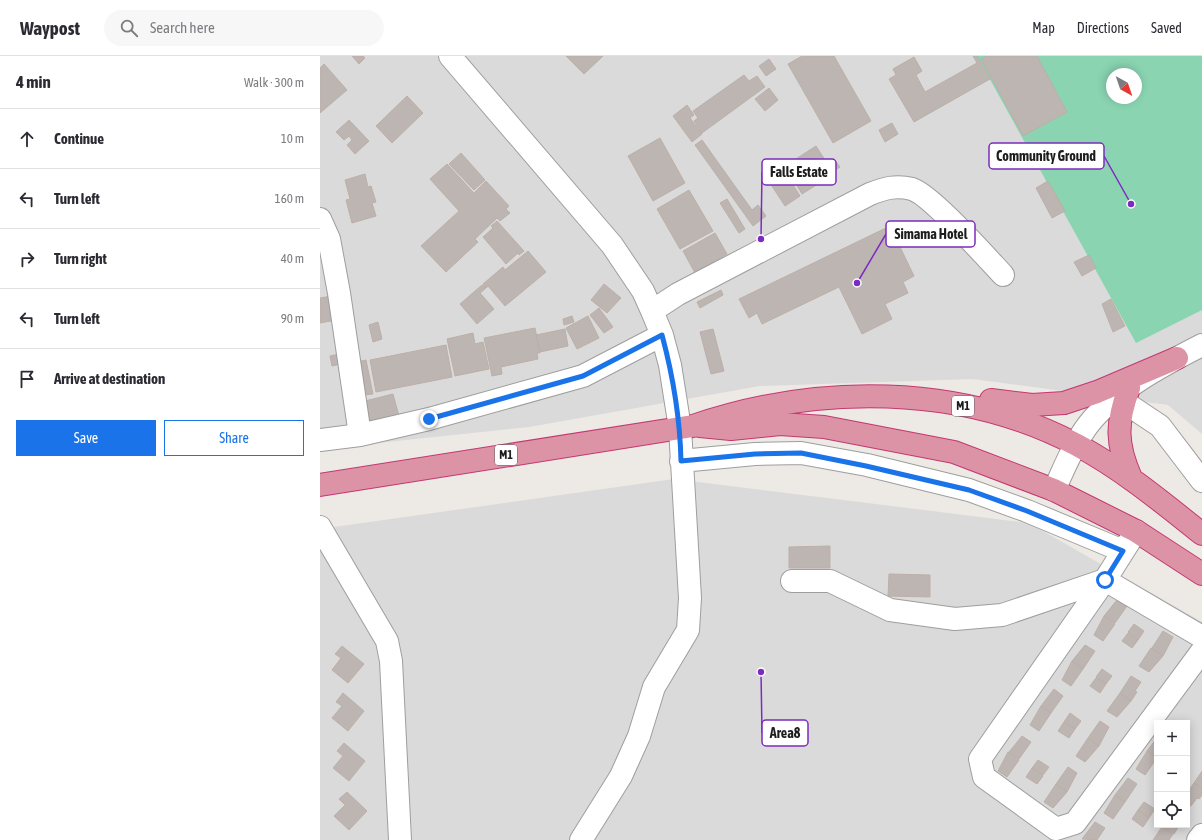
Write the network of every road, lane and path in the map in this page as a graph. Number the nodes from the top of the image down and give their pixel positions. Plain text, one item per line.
1 (450, 56) edge
2 (320, 219) edge
3 (1003, 275) dead end
4 (652, 311) junction
5 (662, 335) junction
6 (1202, 345) edge
7 (1177, 358) junction
8 (1126, 395) junction
9 (890, 396) junction
10 (686, 427) junction
11 (360, 435) junction
12 (320, 440) edge
13 (1076, 444) junction
14 (681, 461) junction
15 (1131, 478) junction
16 (1202, 481) edge
17 (320, 485) edge
18 (1054, 490) junction
19 (320, 528) edge
20 (1136, 531) junction
21 (1202, 534) edge
22 (1123, 551) junction
23 (1202, 574) edge
24 (1105, 580) junction
25 (792, 581) dead end
26 (1202, 637) edge
27 (1202, 651) edge
28 (1202, 835) edge
29 (400, 840) edge
30 (581, 840) edge
31 (1198, 840) edge

1 - 4 street
2 - 11 street
3 - 4 street
4 - 5 street
5 - 10 street
5 - 11 street
6 - 7 street
7 - 8 street
7 - 9 highway, M1
8 - 13 street
8 - 15 highway
8 - 16 street
9 - 10 highway, M1
9 - 13 highway, M1
10 - 14 street
10 - 17 highway, M1
10 - 18 highway, M1
11 - 12 street
13 - 15 highway, M1
13 - 18 street
14 - 22 street
14 - 30 street
15 - 21 highway, M1
18 - 20 highway, M1
19 - 29 street
20 - 22 street
20 - 23 highway, M1
22 - 24 street
24 - 25 street
24 - 26 street
24 - 27 street
28 - 31 street

